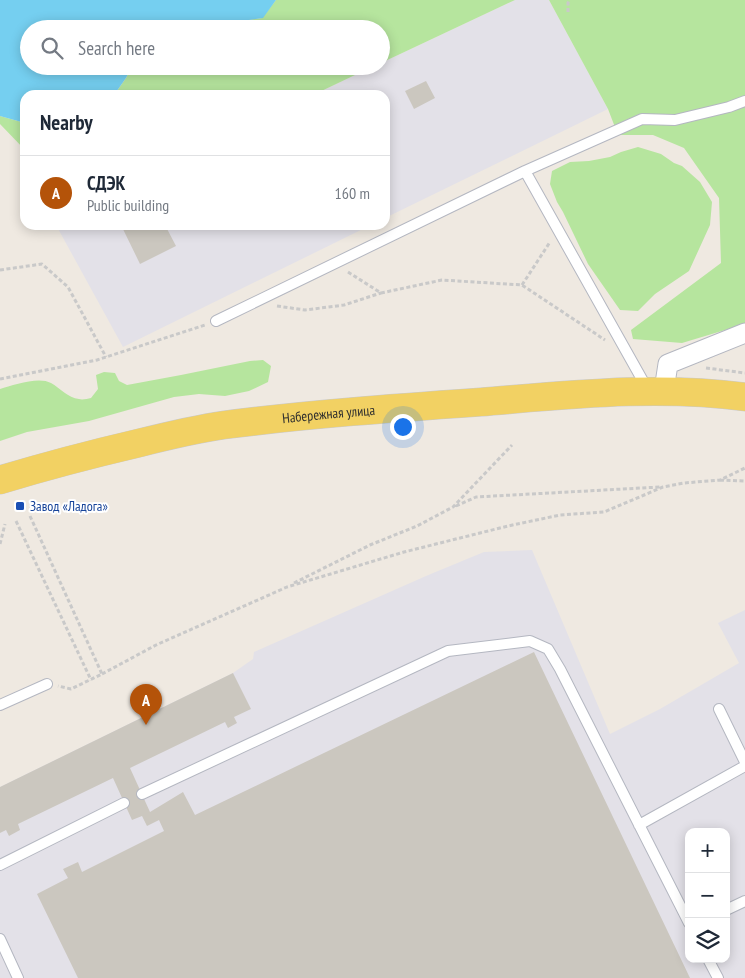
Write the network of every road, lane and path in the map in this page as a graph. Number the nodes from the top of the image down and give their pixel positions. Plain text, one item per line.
1 (569, 0) edge
2 (568, 12) dead end
3 (745, 101) edge
4 (525, 171) junction
5 (558, 230) junction
6 (335, 264) junction
7 (0, 270) edge
8 (522, 285) junction
9 (381, 293) junction
10 (254, 303) junction
11 (216, 322) joint
12 (745, 333) edge
13 (106, 357) junction
14 (631, 358) junction
15 (0, 379) edge
16 (656, 391) junction
17 (745, 397) edge
18 (512, 445) dead end
19 (745, 468) edge
20 (0, 480) edge
21 (720, 480) junction
22 (745, 481) edge
23 (663, 487) junction
24 (454, 507) junction
25 (30, 516) dead end
26 (16, 521) dead end
27 (5, 524) dead end
28 (0, 544) edge
29 (286, 587) junction
30 (102, 674) junction
31 (91, 680) junction
32 (47, 684) joint
33 (0, 705) edge
34 (719, 709) dead end
35 (745, 762) edge
36 (745, 766) edge
37 (142, 794) dead end
38 (124, 803) dead end
39 (639, 826) junction
40 (0, 865) edge
41 (745, 901) edge
42 (730, 908) edge
43 (686, 918) edge
44 (0, 939) edge
45 (710, 963) edge
46 (18, 978) edge
47 (718, 978) edge

1 - 2 path
3 - 4 lane
4 - 5 lane
4 - 6 lane
5 - 8 path
5 - 14 lane
6 - 9 path
6 - 10 lane
7 - 13 path
8 - 9 path
8 - 14 path
9 - 10 path
10 - 11 lane
11 - 13 path
12 - 16 street
13 - 15 path
14 - 16 lane
16 - 17 main road, Набережная улица
16 - 20 main road, Набережная улица
18 - 24 path
19 - 21 path
21 - 22 path
21 - 23 path
23 - 24 path
23 - 29 path
24 - 29 path
25 - 30 path
26 - 31 path
27 - 28 path
29 - 30 path
30 - 31 path
31 - 32 path
32 - 33 lane
34 - 35 lane
36 - 39 lane
37 - 39 lane
38 - 40 lane
39 - 43 lane
41 - 42 lane
44 - 46 lane
45 - 47 lane

